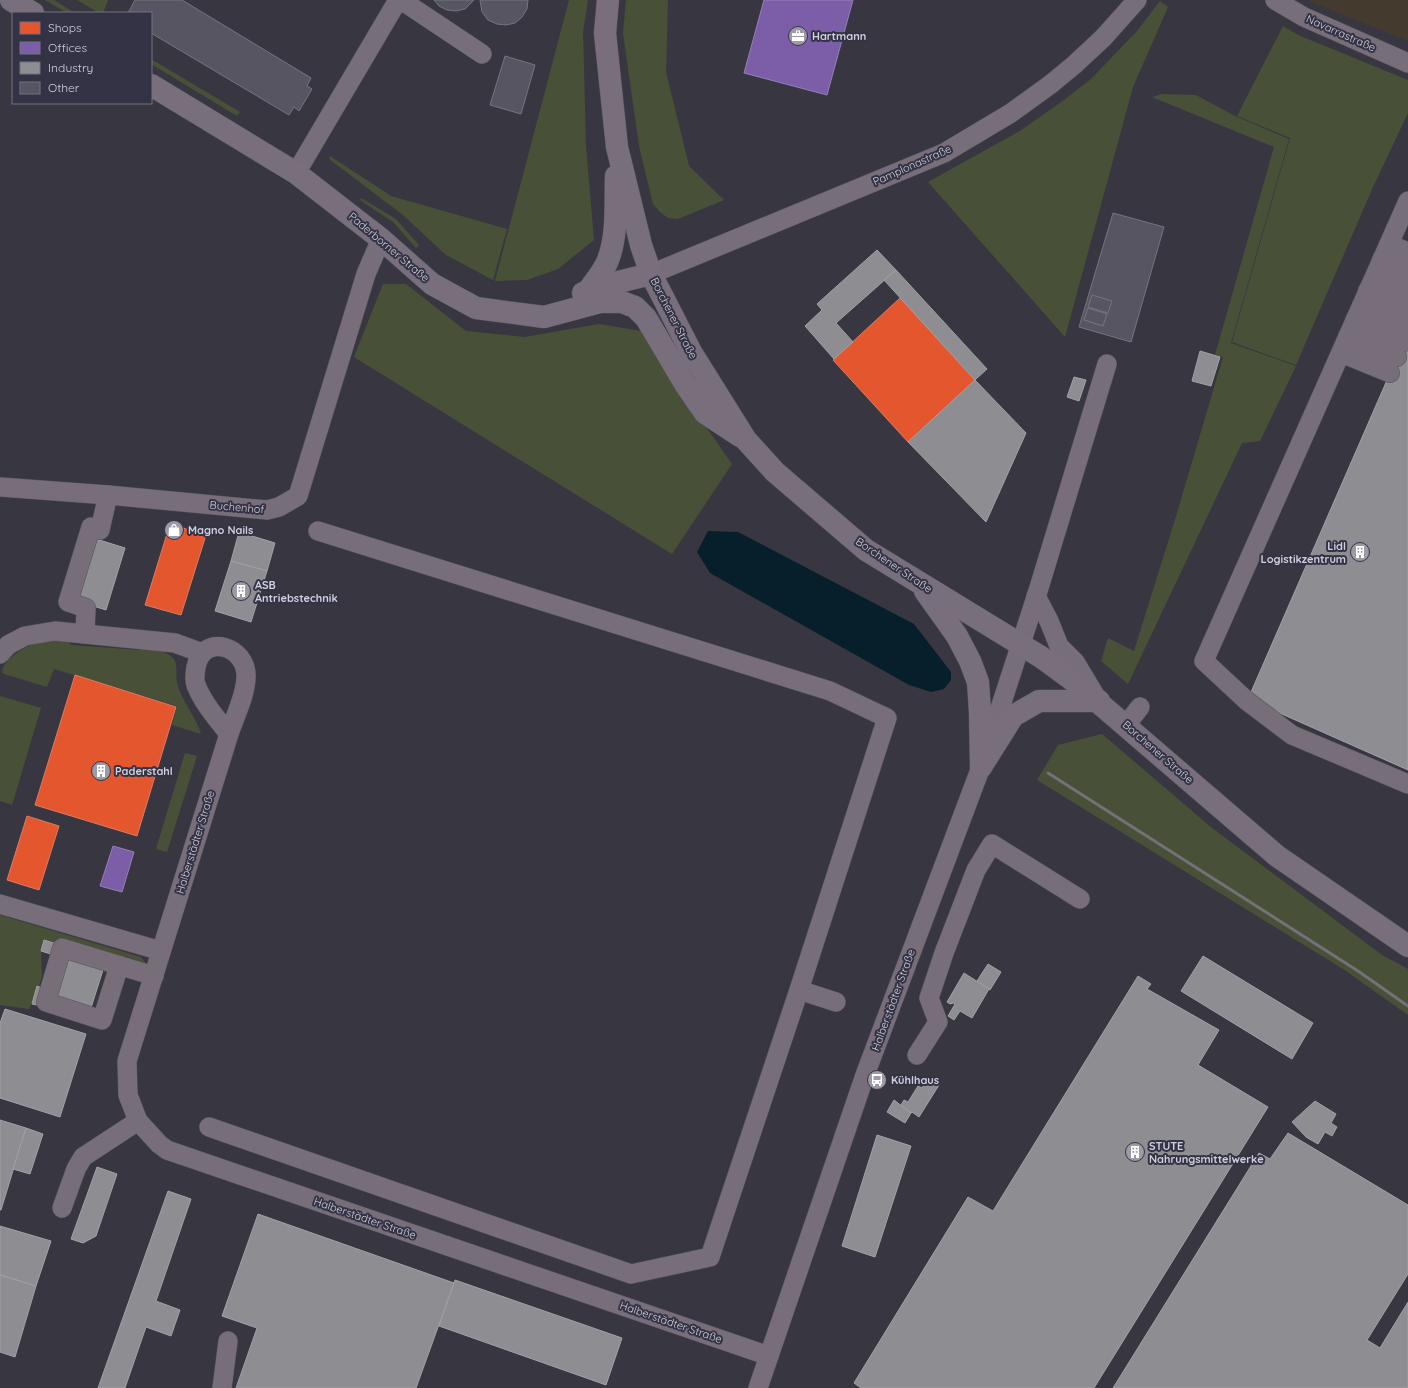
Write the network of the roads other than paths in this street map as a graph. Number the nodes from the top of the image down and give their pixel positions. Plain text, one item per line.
1 (11, 0) edge
2 (398, 0) edge
3 (401, 0) edge
4 (608, 0) edge
5 (1137, 0) edge
6 (1275, 0) edge
7 (31, 12) edge
8 (482, 54) dead end
9 (1408, 63) edge
10 (152, 86) edge
11 (617, 147) junction
12 (296, 173) junction
13 (1408, 201) edge
14 (382, 239) junction
15 (1408, 252) edge
16 (1408, 262) edge
17 (1408, 271) edge
18 (651, 274) junction
19 (1376, 278) edge
20 (1408, 280) edge
21 (1408, 289) edge
22 (588, 291) junction
23 (1408, 297) edge
24 (1408, 307) edge
25 (524, 314) junction
26 (1401, 345) edge
27 (1107, 364) dead end
28 (746, 440) junction
29 (0, 487) edge
30 (108, 495) junction
31 (318, 531) dead end
32 (920, 584) junction
33 (1036, 596) junction
34 (85, 634) junction
35 (1020, 645) junction
36 (202, 653) junction
37 (0, 654) edge
38 (1099, 701) junction
39 (1140, 707) dead end
40 (1126, 725) junction
41 (229, 734) junction
42 (980, 767) junction
43 (1408, 784) edge
44 (1080, 899) dead end
45 (0, 904) edge
46 (1408, 946) edge
47 (161, 951) junction
48 (119, 966) dead end
49 (154, 976) junction
50 (799, 990) junction
51 (836, 1002) dead end
52 (917, 1055) dead end
53 (138, 1121) junction
54 (209, 1127) dead end
55 (62, 1208) dead end
56 (228, 1341) dead end
57 (769, 1356) junction
58 (222, 1388) edge
59 (758, 1388) edge

1 - 7 main road
2 - 12 street
3 - 8 street
4 - 11 main road, Borchener Straße
5 - 18 street, Pamplonastraße
6 - 9 street, Navarrastraße
10 - 12 main road, Paderborner Straße
11 - 18 main road, Borchener Straße
11 - 22 main road
12 - 14 main road, Paderborner Straße
13 - 19 street
14 - 25 main road, Paderborner Straße
14 - 30 street, Buchenhof
15 - 19 street
16 - 19 street
17 - 19 street
18 - 22 main road, Paderborner Straße
18 - 28 main road, Borchener Straße
19 - 20 street
19 - 21 street
19 - 23 street
19 - 24 street
19 - 26 street
19 - 26 street
19 - 26 street
19 - 43 street
22 - 25 main road, Paderborner Straße
25 - 28 main road
27 - 33 street, Halberstädter Straße
28 - 32 main road, Borchener Straße
29 - 30 street, Buchenhof
30 - 34 street
31 - 50 street
32 - 35 main road, Borchener Straße
32 - 42 main road
33 - 35 street, Halberstädter Straße
33 - 38 street
34 - 36 street
34 - 37 street
35 - 38 main road, Borchener Straße
35 - 42 street, Halberstädter Straße
36 - 41 street
36 - 41 street, Halberstädter Straße
38 - 40 main road, Borchener Straße
38 - 42 main road
39 - 40 street
40 - 46 main road, Borchener Straße
41 - 47 street, Halberstädter Straße
42 - 57 street, Halberstädter Straße
44 - 52 street
45 - 47 street
47 - 49 street, Halberstädter Straße
48 - 49 street
49 - 53 street, Halberstädter Straße
50 - 51 street
50 - 54 street
53 - 55 street
53 - 57 street, Halberstädter Straße
56 - 58 street
57 - 59 street, Halberstädter Straße

